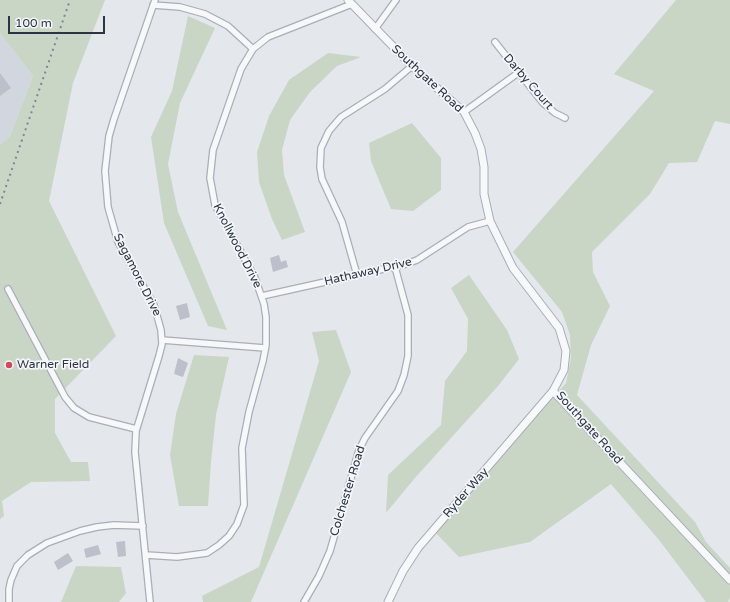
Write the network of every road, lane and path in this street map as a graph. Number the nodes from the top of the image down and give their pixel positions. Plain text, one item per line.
1 (396, 0) edge
2 (154, 2) edge
3 (350, 2) edge
4 (375, 29) junction
5 (495, 42) dead end
6 (253, 49) junction
7 (412, 66) junction
8 (518, 73) junction
9 (464, 112) junction
10 (565, 118) dead end
11 (490, 221) junction
12 (395, 267) junction
13 (357, 275) junction
14 (8, 288) dead end
15 (262, 296) junction
16 (162, 340) junction
17 (265, 348) junction
18 (553, 391) junction
19 (136, 429) junction
20 (143, 526) junction
21 (146, 555) junction
22 (730, 580) edge
23 (9, 602) edge
24 (150, 602) edge
25 (304, 602) edge
26 (388, 602) edge

1 - 4 street
2 - 6 street
2 - 16 street, Sagamore Drive
3 - 4 street, Southgate Road
3 - 6 street, Knollwood Drive
4 - 7 street, Southgate Road
5 - 8 street, Darby Court
6 - 15 street, Knollwood Drive
7 - 9 street, Southgate Road
7 - 13 street
8 - 9 street
8 - 10 street, Darby Court
9 - 11 street, Southgate Road
11 - 12 street, Hathaway Drive
11 - 18 street, Southgate Road
12 - 13 street, Hathaway Drive
12 - 25 street, Colchester Road
13 - 15 street, Hathaway Drive
14 - 19 street
15 - 17 street, Knollwood Drive
16 - 17 street
16 - 19 street, Sagamore Drive
17 - 21 street, Knollwood Drive
18 - 22 street, Southgate Road
18 - 26 street, Ryder Way
19 - 20 street, Sagamore Drive
20 - 21 street, Sagamore Drive
20 - 23 street
21 - 24 street, Sagamore Drive

